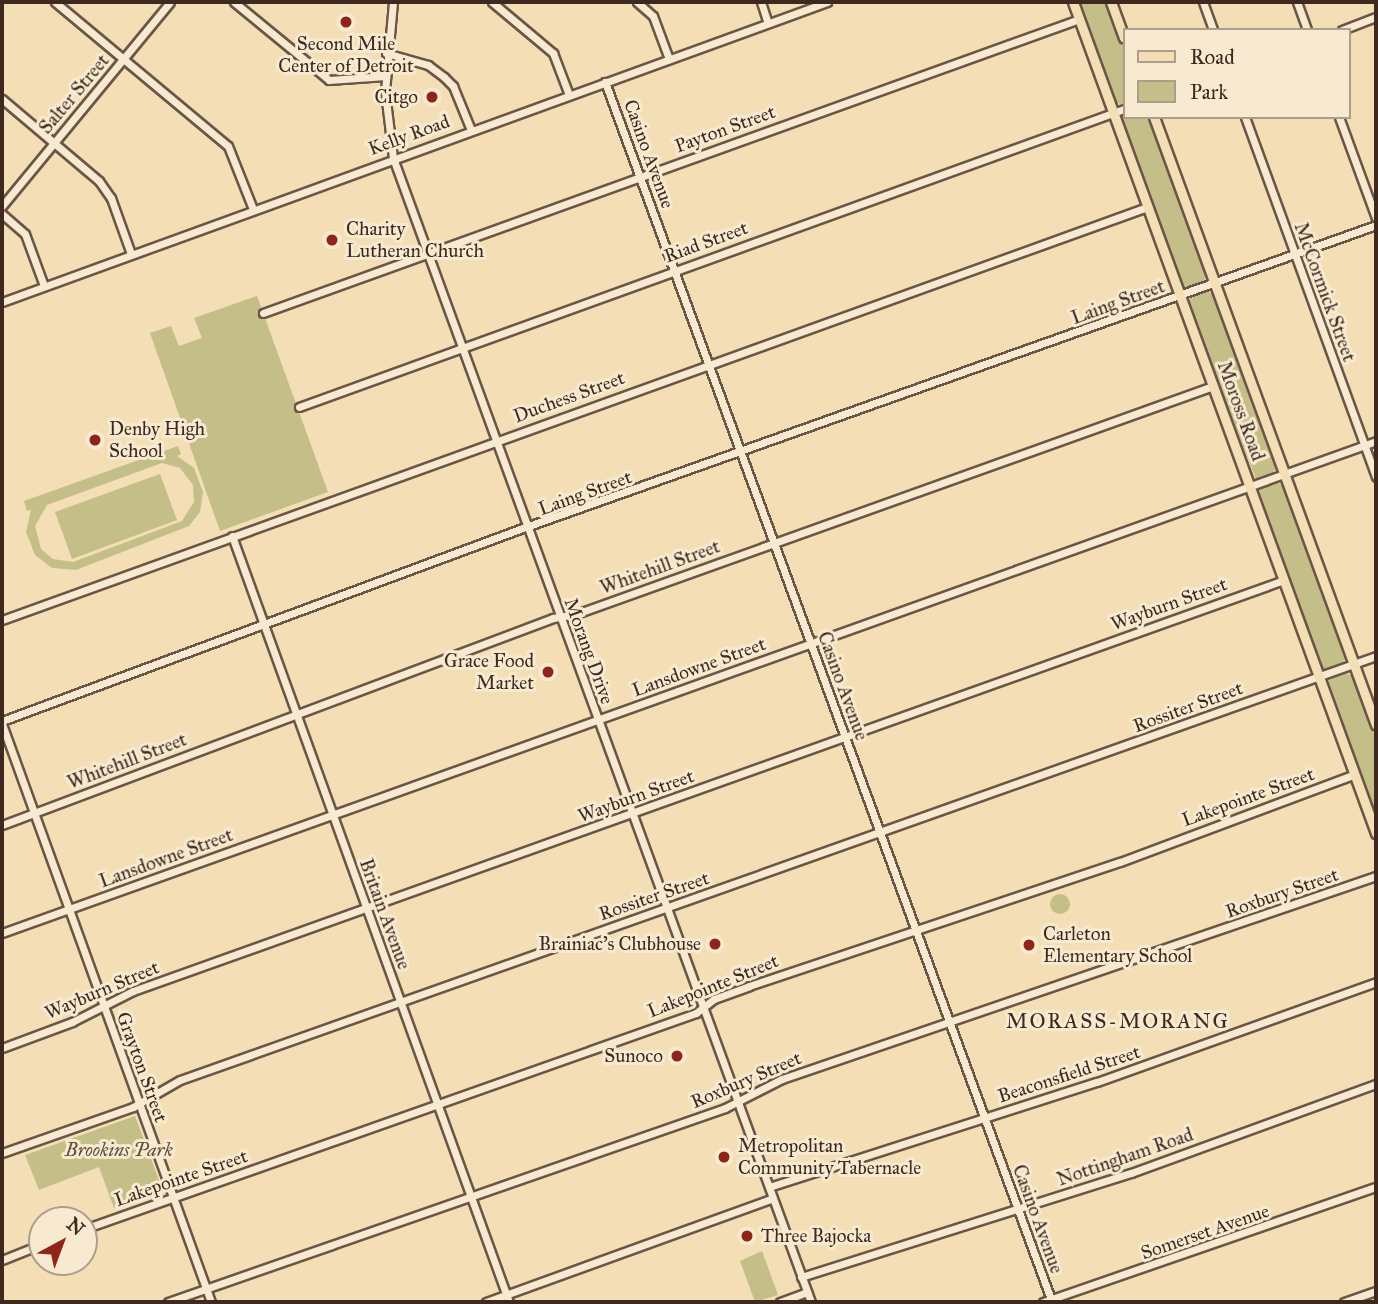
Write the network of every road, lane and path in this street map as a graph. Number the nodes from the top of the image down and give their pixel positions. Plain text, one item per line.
1 (55, 2) edge
2 (170, 2) edge
3 (234, 2) edge
4 (393, 2) edge
5 (492, 2) edge
6 (637, 2) edge
7 (761, 2) edge
8 (827, 2) edge
9 (1073, 2) edge
10 (1111, 2) edge
11 (1203, 2) edge
12 (1297, 2) edge
13 (1376, 18) edge
14 (1079, 19) junction
15 (768, 23) junction
16 (1212, 28) edge
17 (1306, 28) edge
18 (1348, 28) edge
19 (1122, 32) edge
20 (386, 53) junction
21 (124, 58) junction
22 (669, 59) junction
23 (386, 76) junction
24 (605, 82) junction
25 (569, 94) junction
26 (2, 99) edge
27 (1122, 110) edge
28 (1113, 113) junction
29 (1154, 119) edge
30 (1246, 119) edge
31 (1340, 119) edge
32 (471, 130) junction
33 (54, 143) junction
34 (393, 158) junction
35 (640, 176) junction
36 (2, 206) edge
37 (1147, 207) junction
38 (253, 209) junction
39 (2, 214) edge
40 (1376, 218) edge
41 (1376, 225) edge
42 (427, 252) junction
43 (131, 254) junction
44 (1295, 255) junction
45 (674, 270) junction
46 (1214, 283) junction
47 (44, 286) junction
48 (1180, 296) junction
49 (2, 302) edge
50 (263, 313) dead end
51 (461, 346) junction
52 (708, 364) junction
53 (1213, 386) junction
54 (299, 407) dead end
55 (495, 440) junction
56 (1376, 441) edge
57 (1365, 444) junction
58 (741, 453) junction
59 (1284, 474) junction
60 (1376, 477) edge
61 (1250, 487) junction
62 (527, 528) junction
63 (232, 536) junction
64 (774, 543) junction
65 (1284, 580) junction
66 (561, 619) junction
67 (2, 620) edge
68 (263, 623) junction
69 (811, 644) junction
70 (1376, 656) edge
71 (1354, 664) junction
72 (1320, 677) junction
73 (295, 713) junction
74 (598, 721) junction
75 (2, 723) edge
76 (1376, 725) edge
77 (845, 737) junction
78 (1355, 774) junction
79 (34, 813) junction
80 (632, 814) junction
81 (332, 816) junction
82 (2, 825) edge
83 (881, 833) junction
84 (1376, 833) edge
85 (1376, 877) edge
86 (667, 908) junction
87 (69, 909) junction
88 (366, 909) junction
89 (915, 929) junction
90 (2, 933) edge
91 (1376, 982) edge
92 (400, 1002) junction
93 (103, 1005) junction
94 (703, 1008) junction
95 (950, 1024) junction
96 (2, 1048) edge
97 (1376, 1084) edge
98 (737, 1101) junction
99 (138, 1102) junction
100 (437, 1105) junction
101 (985, 1118) junction
102 (2, 1153) edge
103 (769, 1186) junction
104 (1376, 1187) edge
105 (173, 1197) junction
106 (470, 1198) junction
107 (773, 1198) junction
108 (1018, 1209) junction
109 (98, 1224) edge
110 (28, 1249) edge
111 (2, 1259) edge
112 (801, 1277) junction
113 (206, 1290) junction
114 (1376, 1290) edge
115 (807, 1292) junction
116 (507, 1298) edge
117 (1049, 1301) edge
118 (168, 1302) edge
119 (211, 1302) edge
120 (486, 1302) edge
121 (780, 1302) edge
122 (811, 1302) edge
123 (1344, 1302) edge

1 - 21 street
2 - 21 street, Salter Street
3 - 23 street
4 - 20 street, Morang Drive
5 - 25 street
6 - 22 street
7 - 15 street
8 - 15 street, Kelly Road
9 - 14 main road, Moross Road
10 - 19 main road
11 - 16 street
12 - 17 street
13 - 18 street
14 - 28 main road, Moross Road
14 - 35 street, Payton Street
15 - 22 street, Kelly Road
20 - 23 street, Morang Drive
20 - 32 street
21 - 33 street, Salter Street
21 - 38 street
22 - 24 street, Kelly Road
23 - 34 street, Morang Drive
24 - 25 street, Kelly Road
24 - 35 street, Casino Avenue
25 - 32 street, Kelly Road
26 - 33 street
27 - 28 street, Riad Street
28 - 37 main road, Moross Road
28 - 45 street, Riad Street
29 - 46 main road, Moross Road
30 - 44 street, McCormick Street
31 - 40 street
32 - 34 street, Kelly Road
33 - 36 street, Salter Street
33 - 43 street
34 - 38 street, Kelly Road
34 - 42 street, Morang Drive
35 - 42 street, Payton Street
35 - 45 street, Casino Avenue
37 - 48 main road, Moross Road
37 - 52 street, Duchess Street
38 - 43 street, Kelly Road
39 - 47 street
41 - 44 street, Laing Street
42 - 50 street, Payton Street
42 - 51 street, Morang Drive
43 - 47 street, Kelly Road
44 - 46 street, Laing Street
44 - 57 street, McCormick Street
45 - 51 street, Riad Street
45 - 52 street, Casino Avenue
46 - 48 street, Laing Street
46 - 59 main road, Moross Road
47 - 49 street, Kelly Road
48 - 53 main road, Moross Road
48 - 58 street, Laing Street
51 - 54 street, Riad Street
51 - 55 street, Morang Drive
52 - 55 street, Duchess Street
52 - 58 street, Casino Avenue
53 - 61 main road, Moross Road
53 - 64 street, Whitehill Street
55 - 62 street, Morang Drive
55 - 63 street, Duchess Street
56 - 57 street, Lansdowne Street
57 - 59 street, Lansdowne Street
57 - 60 street, McCormick Street
58 - 62 street, Laing Street
58 - 64 street, Casino Avenue
59 - 61 street, Lansdowne Street
59 - 71 main road, Moross Road
61 - 65 main road, Moross Road
61 - 69 street, Lansdowne Street
62 - 66 street, Morang Drive
62 - 68 street, Laing Street
63 - 67 street, Duchess Street
63 - 68 street, Britain Avenue
64 - 66 street, Whitehill Street
64 - 69 street, Casino Avenue
65 - 72 main road, Moross Road
65 - 77 street, Wayburn Street
66 - 73 street, Whitehill Street
66 - 74 street, Morang Drive
68 - 73 street, Britain Avenue
68 - 75 street, Laing Street
69 - 74 street, Lansdowne Street
69 - 77 street, Casino Avenue
70 - 71 street, Rossiter Street
71 - 72 street, Rossiter Street
71 - 76 main road, Moross Road
72 - 78 main road, Moross Road
72 - 83 street, Rossiter Street
73 - 79 street, Whitehill Street
73 - 81 street, Britain Avenue
74 - 80 street, Morang Drive
74 - 81 street, Lansdowne Street
75 - 79 street, Grayton Street
77 - 80 street, Wayburn Street
77 - 83 street, Casino Avenue
78 - 84 main road, Moross Road
78 - 89 street, Lakepointe Street
79 - 82 street, Whitehill Street
79 - 87 street, Grayton Street
80 - 86 street, Morang Drive
80 - 88 street, Wayburn Street
81 - 87 street, Lansdowne Street
81 - 88 street, Britain Avenue
83 - 86 street, Rossiter Street
83 - 89 street, Casino Avenue
85 - 95 street, Roxbury Street
86 - 92 street, Rossiter Street
86 - 94 street, Morang Drive
87 - 90 street, Lansdowne Street
87 - 93 street, Grayton Street
88 - 92 street, Britain Avenue
88 - 93 street, Wayburn Street
89 - 94 street, Lakepointe Street
89 - 95 street, Casino Avenue
91 - 101 street, Beaconsfield Street
92 - 99 street, Rossiter Street
92 - 100 street, Britain Avenue
93 - 96 street, Wayburn Street
93 - 99 street, Grayton Street
94 - 98 street, Morang Drive
94 - 100 street, Lakepointe Street
95 - 98 street, Roxbury Street
95 - 101 street, Casino Avenue
97 - 108 street, Nottingham Road
98 - 103 street, Morang Drive
98 - 106 street, Roxbury Street
99 - 102 street, Rossiter Street
99 - 105 street, Grayton Street
100 - 105 street, Lakepointe Street
100 - 106 street, Britain Avenue
101 - 103 street, Beaconsfield Street
101 - 108 street, Casino Avenue
103 - 107 street, Morang Drive
104 - 117 street, Somerset Avenue
105 - 109 street, Lakepointe Street
105 - 113 street, Grayton Street
106 - 113 street, Roxbury Street
106 - 116 street, Britain Avenue
107 - 112 street, Morang Drive
107 - 116 street
108 - 112 street, Nottingham Road
108 - 117 street, Casino Avenue
110 - 111 street
112 - 115 street, Morang Drive
113 - 118 street, Roxbury Street
113 - 119 street, Grayton Street
114 - 123 street
115 - 121 street
115 - 122 street, Morang Drive
116 - 120 street

